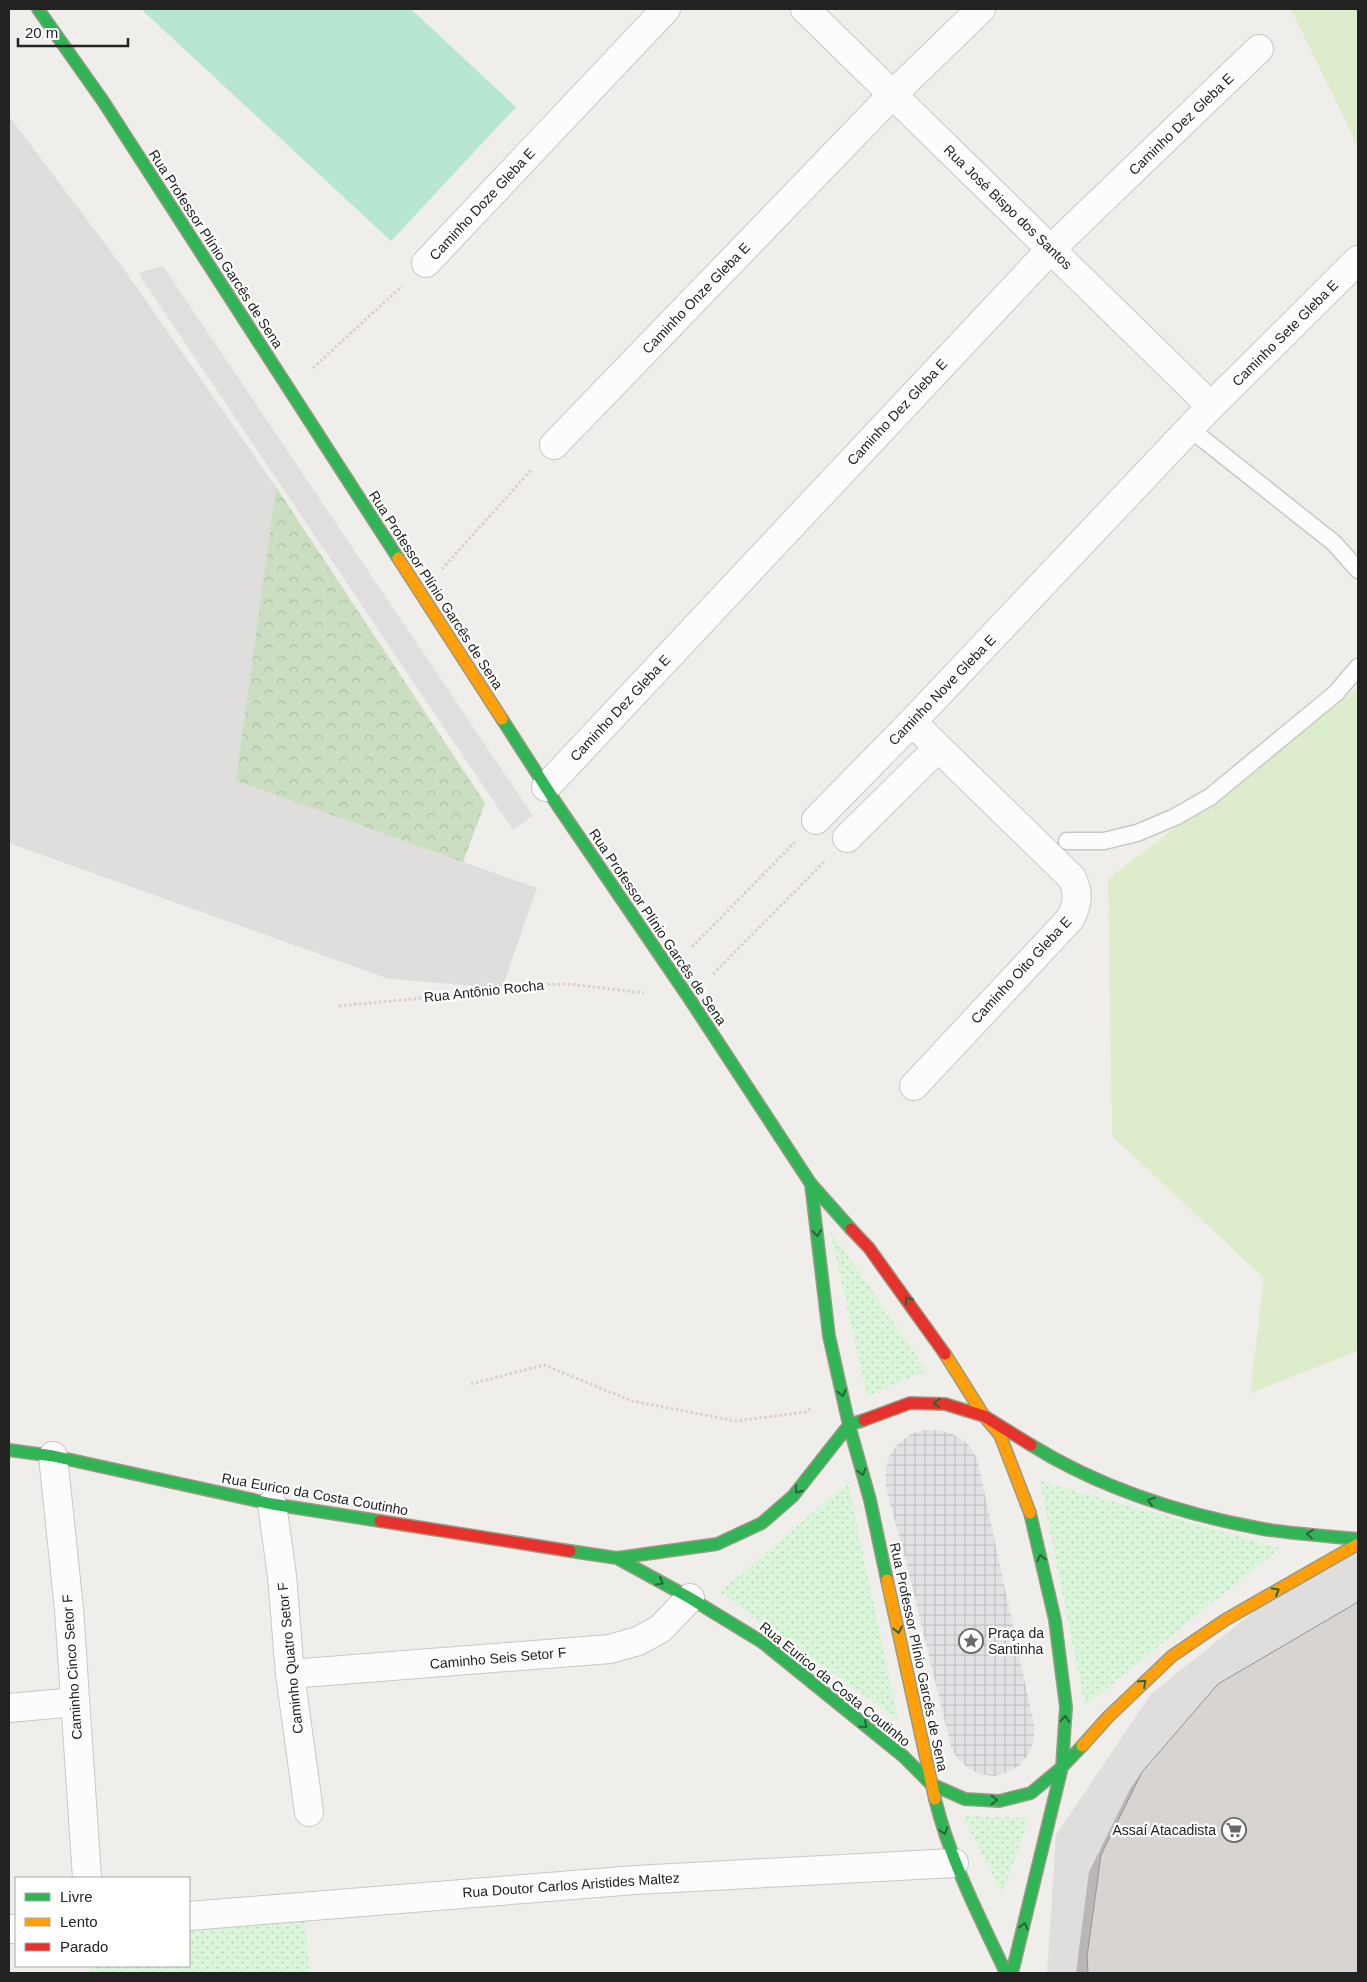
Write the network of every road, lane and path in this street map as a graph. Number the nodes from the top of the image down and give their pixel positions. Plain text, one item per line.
1 (38, 9) edge
2 (666, 9) edge
3 (805, 9) edge
4 (981, 9) edge
5 (1259, 50) dead end
6 (892, 96) junction
7 (1051, 249) junction
8 (1358, 260) edge
9 (426, 263) joint
10 (289, 390) junction
11 (1211, 406) junction
12 (1189, 428) junction
13 (554, 445) joint
14 (1358, 570) edge
15 (420, 594) junction
16 (1358, 667) edge
17 (912, 722) junction
18 (938, 748) junction
19 (546, 787) junction
20 (816, 820) joint
21 (847, 838) joint
22 (1067, 841) dead end
23 (669, 970) junction
24 (689, 998) junction
25 (339, 1006) dead end
26 (914, 1086) dead end
27 (811, 1184) junction
28 (471, 1384) dead end
29 (842, 1390) junction
30 (984, 1416) junction
31 (849, 1424) junction
32 (9, 1450) edge
33 (53, 1456) junction
34 (272, 1504) junction
35 (1358, 1540) edge
36 (1358, 1544) edge
37 (617, 1558) junction
38 (690, 1598) junction
39 (290, 1674) junction
40 (75, 1702) junction
41 (9, 1708) edge
42 (1062, 1767) junction
43 (931, 1784) junction
44 (308, 1812) dead end
45 (954, 1863) junction
46 (87, 1877) edge
47 (190, 1916) edge
48 (1006, 1973) edge
49 (1012, 1973) edge

1 - 10 main road, Rua Professor Plínio Garcês de Sena
2 - 9 street, Caminho Doze Gleba E
3 - 6 street, Rua José Bispo dos Santos
4 - 6 street, Caminho Onze Gleba E
5 - 7 street, Caminho Dez Gleba E
6 - 7 street, Rua José Bispo dos Santos
6 - 13 street, Caminho Onze Gleba E
7 - 11 street, Rua José Bispo dos Santos
7 - 19 street, Caminho Dez Gleba E
8 - 11 street, Caminho Sete Gleba E
9 - 10 path, Caminho Doze Gleba E
10 - 15 main road, Rua Professor Plínio Garcês de Sena
11 - 12 street, Caminho Nove Gleba E
12 - 14 lane
12 - 17 street, Caminho Nove Gleba E
13 - 15 path
15 - 19 main road, Rua Professor Plínio Garcês de Sena
16 - 22 lane
17 - 18 street, Caminho Oito Gleba E
17 - 20 street, Caminho Nove Gleba E
18 - 21 street
18 - 26 street, Caminho Oito Gleba E
19 - 23 main road, Rua Professor Plínio Garcês de Sena
20 - 23 path
21 - 24 path
23 - 24 main road, Rua Professor Plínio Garcês de Sena
24 - 25 path, Rua Antônio Rocha
24 - 27 main road, Rua Professor Plínio Garcês de Sena
27 -> 29 main road, Rua Professor Plínio Garcês de Sena
30 -> 27 main road, Rua Professor Plínio Garcês de Sena
28 - 29 path
29 -> 31 main road, Rua Professor Plínio Garcês de Sena
30 -> 31 main road, Rua Professor Plínio Garcês de Sena
35 -> 30 main road, Rua Professor Plínio Garcês de Sena
42 -> 30 main road, Rua Professor Plínio Garcês de Sena
31 -> 37 main road, Rua Eurico da Costa Coutinho
31 -> 43 main road, Rua Professor Plínio Garcês de Sena
32 - 33 main road, Rua Eurico da Costa Coutinho
33 - 34 main road, Rua Eurico da Costa Coutinho
33 - 40 street, Caminho Cinco Setor F
34 - 37 main road, Rua Eurico da Costa Coutinho
34 - 39 street, Caminho Quatro Setor F
42 -> 36 main road, Rua Professor Plínio Garcês de Sena
37 -> 38 main road, Rua Eurico da Costa Coutinho
38 - 39 street, Caminho Seis Setor F
38 -> 43 main road, Rua Eurico da Costa Coutinho
39 - 44 street, Caminho Quatro Setor F
40 - 41 street
40 - 46 street, Caminho Cinco Setor F
43 -> 42 main road, Rua Professor Plínio Garcês de Sena
49 -> 42 main road
43 -> 45 main road
45 - 47 street, Rua Doutor Carlos Aristides Maltez
45 - 48 main road

